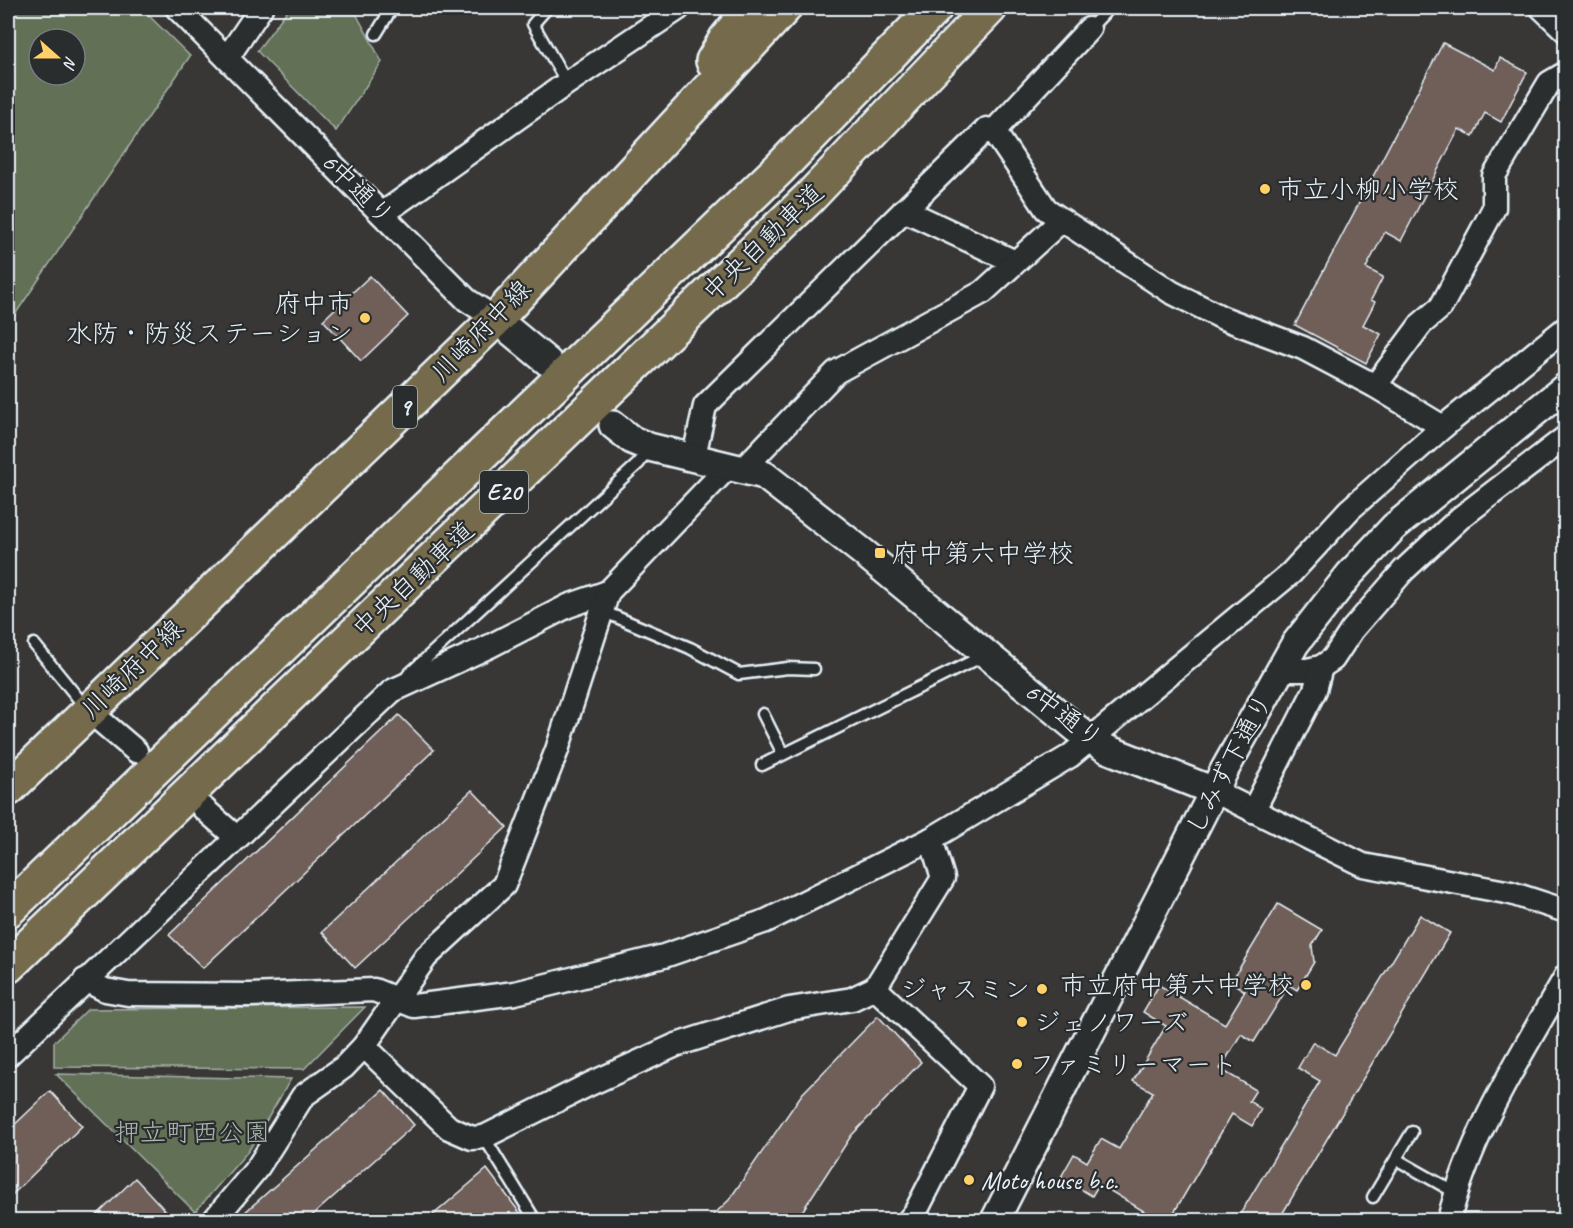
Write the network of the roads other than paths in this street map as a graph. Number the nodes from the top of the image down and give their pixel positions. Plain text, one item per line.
1 (177, 8) edge
2 (261, 8) edge
3 (392, 8) edge
4 (547, 8) edge
5 (679, 8) edge
6 (751, 8) edge
7 (784, 8) edge
8 (810, 8) edge
9 (935, 8) edge
10 (990, 8) edge
11 (1109, 8) edge
12 (1542, 8) edge
13 (1089, 29) joint
14 (1566, 31) edge
15 (375, 34) dead end
16 (751, 44) junction
17 (227, 58) junction
18 (1566, 73) edge
19 (567, 83) junction
20 (678, 123) junction
21 (994, 130) junction
22 (904, 210) junction
23 (382, 214) junction
24 (1062, 220) junction
25 (1015, 262) junction
26 (496, 319) junction
27 (1566, 328) edge
28 (548, 362) tunnel mouth
29 (1375, 386) junction
30 (1566, 387) edge
31 (613, 425) tunnel mouth
32 (1443, 427) junction
33 (1566, 437) edge
34 (649, 447) junction
35 (694, 456) junction
36 (737, 467) junction
37 (605, 601) junction
38 (34, 644) dead end
39 (987, 654) junction
40 (1321, 667) junction
41 (814, 669) dead end
42 (1279, 670) junction
43 (392, 690) junction
44 (88, 710) junction
45 (763, 714) dead end
46 (1088, 738) junction
47 (136, 751) dead end
48 (783, 754) junction
49 (762, 765) dead end
50 (8, 789) edge
51 (1214, 791) junction
52 (203, 808) dead end
53 (1253, 811) junction
54 (236, 837) junction
55 (931, 839) junction
56 (8, 910) edge
57 (1566, 911) edge
58 (8, 966) edge
59 (1566, 976) edge
60 (84, 980) junction
61 (875, 988) junction
62 (394, 999) junction
63 (364, 1046) junction
64 (8, 1055) edge
65 (1412, 1132) dead end
66 (484, 1137) junction
67 (1396, 1159) junction
68 (1456, 1193) junction
69 (1373, 1197) dead end
70 (214, 1221) edge
71 (535, 1221) edge
72 (909, 1221) edge
73 (995, 1221) edge
74 (1449, 1221) edge

1 - 17 street, 6中通り
2 - 17 street
3 - 15 lane
4 - 19 lane
5 - 19 street
6 - 20 main road
7 - 16 main road, 川崎府中線 / 9
8 - 16 main road
9 - 56 main road, 中央自動車道 / E20
10 - 58 main road, 中央自動車道 / E20
11 - 13 lane
12 - 14 street
13 - 21 street
16 - 20 main road, 川崎府中線 / 9
17 - 23 street, 6中通り
18 - 29 street
19 - 23 street
20 - 26 main road, 川崎府中線 / 9
21 - 22 street
21 - 24 street
22 - 25 street
22 - 35 street
23 - 26 street, 6中通り
24 - 25 street
24 - 29 street
25 - 36 street
26 - 28 street, 6中通り
26 - 44 main road, 川崎府中線 / 9
27 - 32 street
29 - 32 street
30 - 42 street, しみず下通り
31 - 34 street, 6中通り
32 - 46 street
33 - 40 street
34 - 35 street, 6中通り
34 - 43 lane
35 - 36 street, 6中通り
36 - 37 street
36 - 39 street, 6中通り
37 - 41 lane
37 - 43 street
37 - 62 street
38 - 44 lane
39 - 46 street, 6中通り
39 - 48 lane
40 - 42 street
40 - 53 street
42 - 51 street, しみず下通り
43 - 54 street
44 - 47 street
44 - 50 main road, 川崎府中線 / 9
45 - 48 lane
46 - 51 street, 6中通り
46 - 55 street
48 - 49 lane
51 - 53 street, 6中通り
51 - 73 street, しみず下通り
52 - 54 street
53 - 57 street, 6中通り
54 - 60 street
55 - 61 street
55 - 62 street
59 - 68 street
60 - 62 street
60 - 64 street
61 - 66 street
61 - 72 street
62 - 63 street
63 - 66 street
63 - 70 street
65 - 67 lane
66 - 71 lane
67 - 68 lane
67 - 69 lane
68 - 74 street

